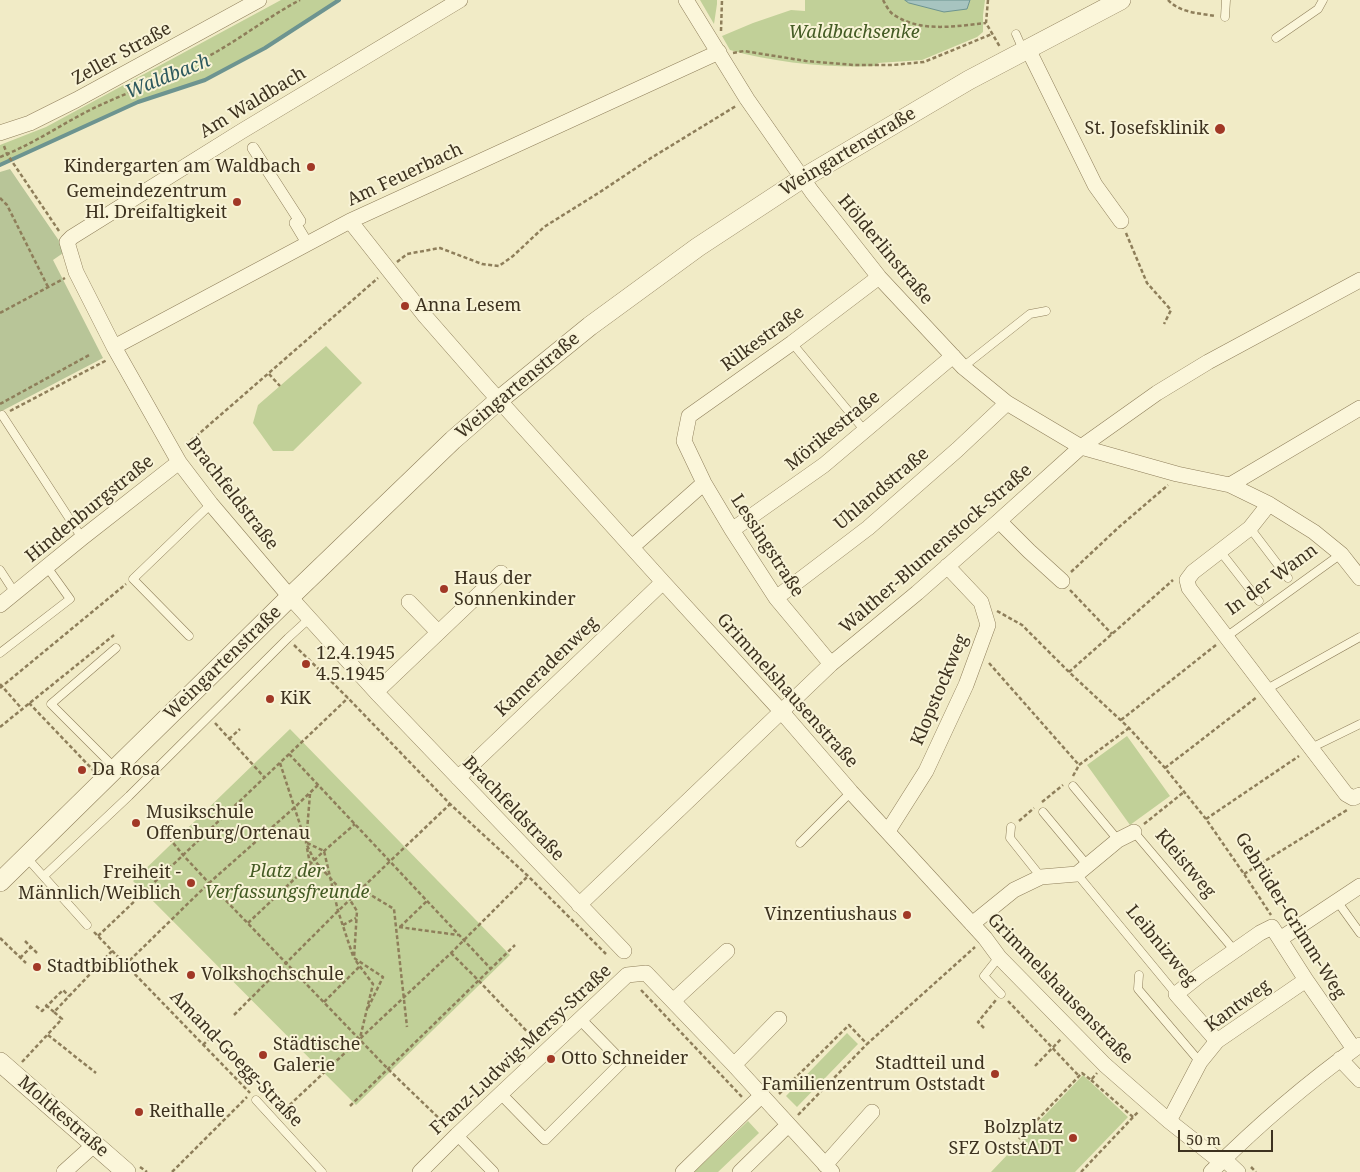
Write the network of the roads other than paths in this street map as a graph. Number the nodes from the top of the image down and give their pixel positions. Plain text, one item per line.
1 (259, 0) edge
2 (460, 0) edge
3 (686, 0) edge
4 (1121, 0) edge
5 (1226, 0) edge
6 (1324, 0) edge
7 (1224, 17) road end
8 (1016, 34) dead end
9 (1276, 38) dead end
10 (1026, 50) junction
11 (719, 52) junction
12 (0, 133) edge
13 (253, 148) dead end
14 (803, 178) junction
15 (350, 221) junction
16 (1121, 221) road end
17 (67, 242) joint
18 (307, 243) junction
19 (879, 277) junction
20 (1360, 280) edge
21 (1046, 311) dead end
22 (792, 342) junction
23 (116, 350) junction
24 (953, 356) junction
25 (963, 367) junction
26 (499, 400) junction
27 (1008, 403) junction
28 (1359, 412) edge
29 (2, 415) road end
30 (865, 431) junction
31 (684, 441) joint
32 (1081, 446) junction
33 (177, 458) junction
34 (704, 484) junction
35 (1230, 485) junction
36 (211, 504) junction
37 (1269, 504) junction
38 (999, 521) junction
39 (1250, 528) junction
40 (732, 530) junction
41 (82, 538) junction
42 (632, 547) junction
43 (1220, 551) junction
44 (1340, 554) junction
45 (947, 566) junction
46 (47, 567) junction
47 (0, 570) edge
48 (501, 572) dead end
49 (1288, 578) dead end
50 (1360, 578) edge
51 (1062, 581) road end
52 (663, 582) junction
53 (15, 593) junction
54 (290, 597) junction
55 (776, 598) junction
56 (1258, 601) dead end
57 (408, 602) dead end
58 (0, 605) edge
59 (310, 618) junction
60 (438, 632) junction
61 (189, 636) dead end
62 (1226, 637) junction
63 (1360, 637) edge
64 (116, 648) dead end
65 (0, 653) edge
66 (831, 664) junction
67 (1267, 690) junction
68 (376, 692) junction
69 (781, 711) junction
70 (1360, 724) edge
71 (1311, 748) junction
72 (109, 774) junction
73 (458, 778) junction
74 (1074, 786) dead end
75 (851, 792) junction
76 (1356, 796) edge
77 (1043, 812) dead end
78 (1011, 827) road end
79 (888, 831) junction
80 (1134, 832) joint
81 (1118, 840) junction
82 (800, 843) dead end
83 (25, 856) junction
84 (1082, 870) junction
85 (44, 876) junction
86 (1041, 877) junction
87 (0, 882) edge
88 (1360, 886) edge
89 (1337, 900) junction
90 (579, 904) junction
91 (972, 924) junction
92 (87, 925) road end
93 (1276, 933) junction
94 (1360, 933) edge
95 (624, 951) dead end
96 (727, 951) dead end
97 (1235, 951) junction
98 (1000, 958) junction
99 (1139, 975) dead end
100 (1306, 980) junction
101 (1001, 994) road end
102 (1176, 994) junction
103 (674, 1001) junction
104 (580, 1019) junction
105 (779, 1019) dead end
106 (1217, 1041) junction
107 (1357, 1047) edge
108 (1340, 1059) junction
109 (0, 1062) edge
110 (1200, 1062) junction
111 (734, 1065) junction
112 (1360, 1080) edge
113 (501, 1094) junction
114 (256, 1100) dead end
115 (761, 1102) junction
116 (872, 1112) dead end
117 (1170, 1121) junction
118 (788, 1125) junction
119 (457, 1135) junction
120 (95, 1144) junction
121 (1218, 1164) edge
122 (828, 1168) edge
123 (64, 1172) edge
124 (126, 1172) edge
125 (322, 1172) edge
126 (420, 1172) edge
127 (493, 1172) edge
128 (683, 1172) edge
129 (740, 1172) edge
130 (1238, 1172) edge

1 - 12 street, Zeller Straße
2 - 17 street, Am Waldbach
3 - 11 street, Hölderlinstraße
4 - 10 street, Weingartenstraße
5 - 7 lane
6 - 9 lane
8 - 10 lane
10 - 14 street, Weingartenstraße
10 - 16 street
11 - 14 street, Hölderlinstraße
11 - 15 street, Am Feuerbach
13 - 18 street
14 - 19 street, Hölderlinstraße
14 - 26 street, Weingartenstraße
15 - 18 street, Am Feuerbach
15 - 26 street, Grimmelshausenstraße
17 - 23 street, Brachfeldstraße
18 - 23 street, Am Feuerbach
19 - 22 street, Rilkestraße
19 - 24 street, Hölderlinstraße
20 - 32 street, Walther-Blumenstock-Straße
21 - 25 lane
22 - 30 lane
22 - 31 street, Rilkestraße
23 - 33 street, Brachfeldstraße
24 - 25 street, Hölderlinstraße
24 - 30 street, Mörikestraße
25 - 27 street, Hölderlinstraße
26 - 42 street, Grimmelshausenstraße
26 - 54 street, Weingartenstraße
27 - 32 street, Hölderlinstraße
27 - 55 street, Uhlandstraße
28 - 35 street
29 - 41 lane
30 - 40 street, Mörikestraße
31 - 34 street, Lessingstraße
32 - 35 street, Hölderlinstraße
32 - 38 street, Walther-Blumenstock-Straße
33 - 36 street, Brachfeldstraße
33 - 41 street, Hindenburgstraße
34 - 40 street, Lessingstraße
34 - 42 street
35 - 37 street, Hölderlinstraße
36 - 54 street, Brachfeldstraße
36 - 61 lane
37 - 39 street
37 - 44 street, Hölderlinstraße
38 - 45 street, Walther-Blumenstock-Straße
38 - 51 street
39 - 43 street
39 - 49 lane
40 - 55 street, Lessingstraße
41 - 46 street, Hindenburgstraße
42 - 52 street, Grimmelshausenstraße
43 - 56 lane
43 - 62 street, In der Wann
44 - 50 street, Hölderlinstraße
44 - 62 lane, In der Wann
45 - 66 street, Walther-Blumenstock-Straße
45 - 79 street, Klopstockweg
46 - 53 street, Hindenburgstraße
46 - 65 lane
47 - 53 lane
48 - 60 street
52 - 69 street, Grimmelshausenstraße
52 - 73 street, Kameradenweg
53 - 58 street, Hindenburgstraße
54 - 59 street, Brachfeldstraße
54 - 72 street, Weingartenstraße
55 - 66 street, Lessingstraße
57 - 60 street
59 - 68 street, Brachfeldstraße
59 - 85 lane
60 - 68 street
62 - 67 street, In der Wann
63 - 67 lane
64 - 72 lane
66 - 69 street, Walther-Blumenstock-Straße
67 - 71 street, In der Wann
68 - 73 street, Brachfeldstraße
69 - 75 street, Grimmelshausenstraße
69 - 90 street, Walther-Blumenstock-Straße
70 - 71 lane
71 - 76 street, In der Wann
72 - 83 street, Weingartenstraße
73 - 90 street, Brachfeldstraße
74 - 81 lane
75 - 79 street, Grimmelshausenstraße
75 - 82 lane
77 - 84 lane, Leibnizweg
78 - 86 lane
79 - 91 street, Grimmelshausenstraße
80 - 81 street, Kleistweg
80 - 97 lane, Kleistweg
81 - 84 street, Kleistweg
83 - 85 lane
83 - 87 street, Weingartenstraße
84 - 86 street
84 - 102 lane, Leibnizweg
85 - 92 lane
86 - 91 street
88 - 89 street
89 - 93 street
89 - 94 lane
90 - 95 street, Brachfeldstraße
91 - 98 street, Grimmelshausenstraße
93 - 97 street
93 - 100 street, Gebrüder-Grimm-Weg
96 - 103 street
97 - 102 street
98 - 101 lane
98 - 117 street, Grimmelshausenstraße
99 - 110 lane
100 - 106 street, Kantweg
100 - 107 street, Gebrüder-Grimm-Weg
102 - 106 street, Leibnizweg
103 - 104 street, Franz-Ludwig-Mersy-Straße
103 - 111 street, Franz-Ludwig-Mersy-Straße
104 - 113 street, Franz-Ludwig-Mersy-Straße
104 - 113 street
105 - 111 street
106 - 110 street, Kantweg
107 - 108 street
108 - 112 street
108 - 121 street
109 - 120 street, Moltkestraße
110 - 117 street, Kantweg
111 - 115 street, Franz-Ludwig-Mersy-Straße
113 - 119 street, Franz-Ludwig-Mersy-Straße
114 - 125 lane, Amand-Goegg-Straße
115 - 118 street, Franz-Ludwig-Mersy-Straße
115 - 128 street
116 - 122 street, Franz-Ludwig-Mersy-Straße
117 - 121 street, Grimmelshausenstraße
118 - 122 street, Franz-Ludwig-Mersy-Straße
118 - 129 street
119 - 126 street, Franz-Ludwig-Mersy-Straße
119 - 127 street
120 - 123 street
120 - 124 street, Moltkestraße
121 - 130 street, Grimmelshausenstraße

